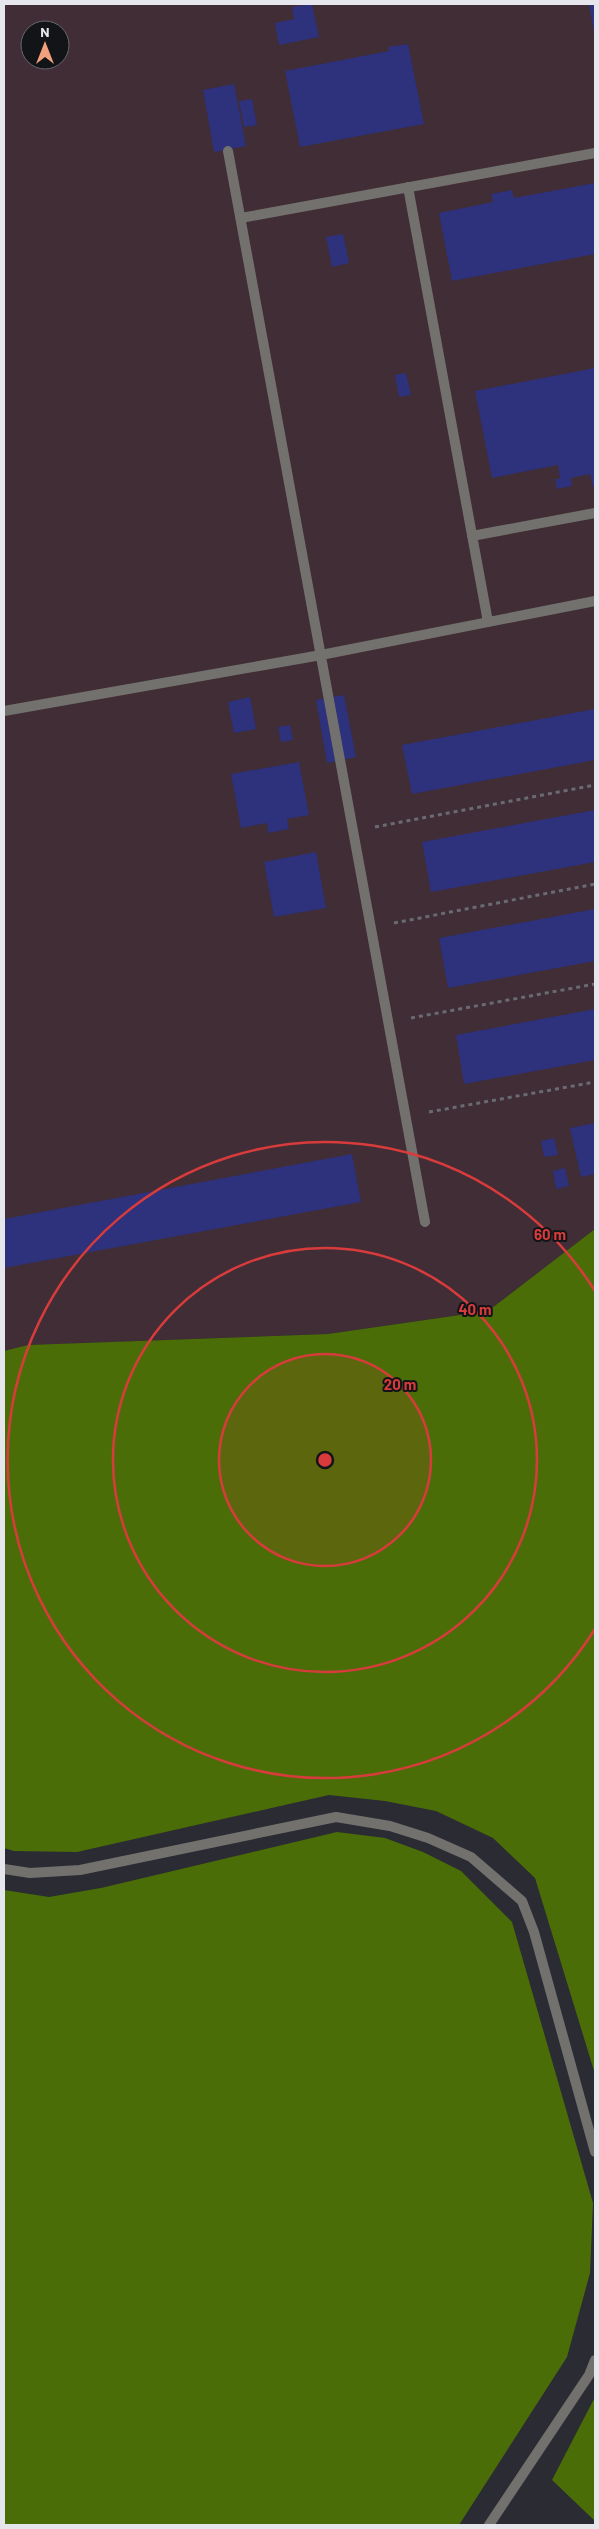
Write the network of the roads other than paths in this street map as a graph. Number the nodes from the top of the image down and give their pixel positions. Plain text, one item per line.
1 (228, 151) dead end
2 (595, 153) edge
3 (408, 187) junction
4 (241, 218) junction
5 (595, 512) edge
6 (472, 536) junction
7 (595, 601) edge
8 (488, 622) junction
9 (321, 655) junction
10 (4, 711) edge
11 (425, 1222) dead end
12 (4, 1870) edge
13 (595, 2152) edge
14 (595, 2360) edge
15 (489, 2525) edge

1 - 4 street
2 - 3 street
3 - 4 street
3 - 6 street
4 - 9 street
5 - 6 street
6 - 8 street
7 - 8 street
8 - 9 street
9 - 10 street
9 - 11 street
12 - 13 street
14 - 15 street

